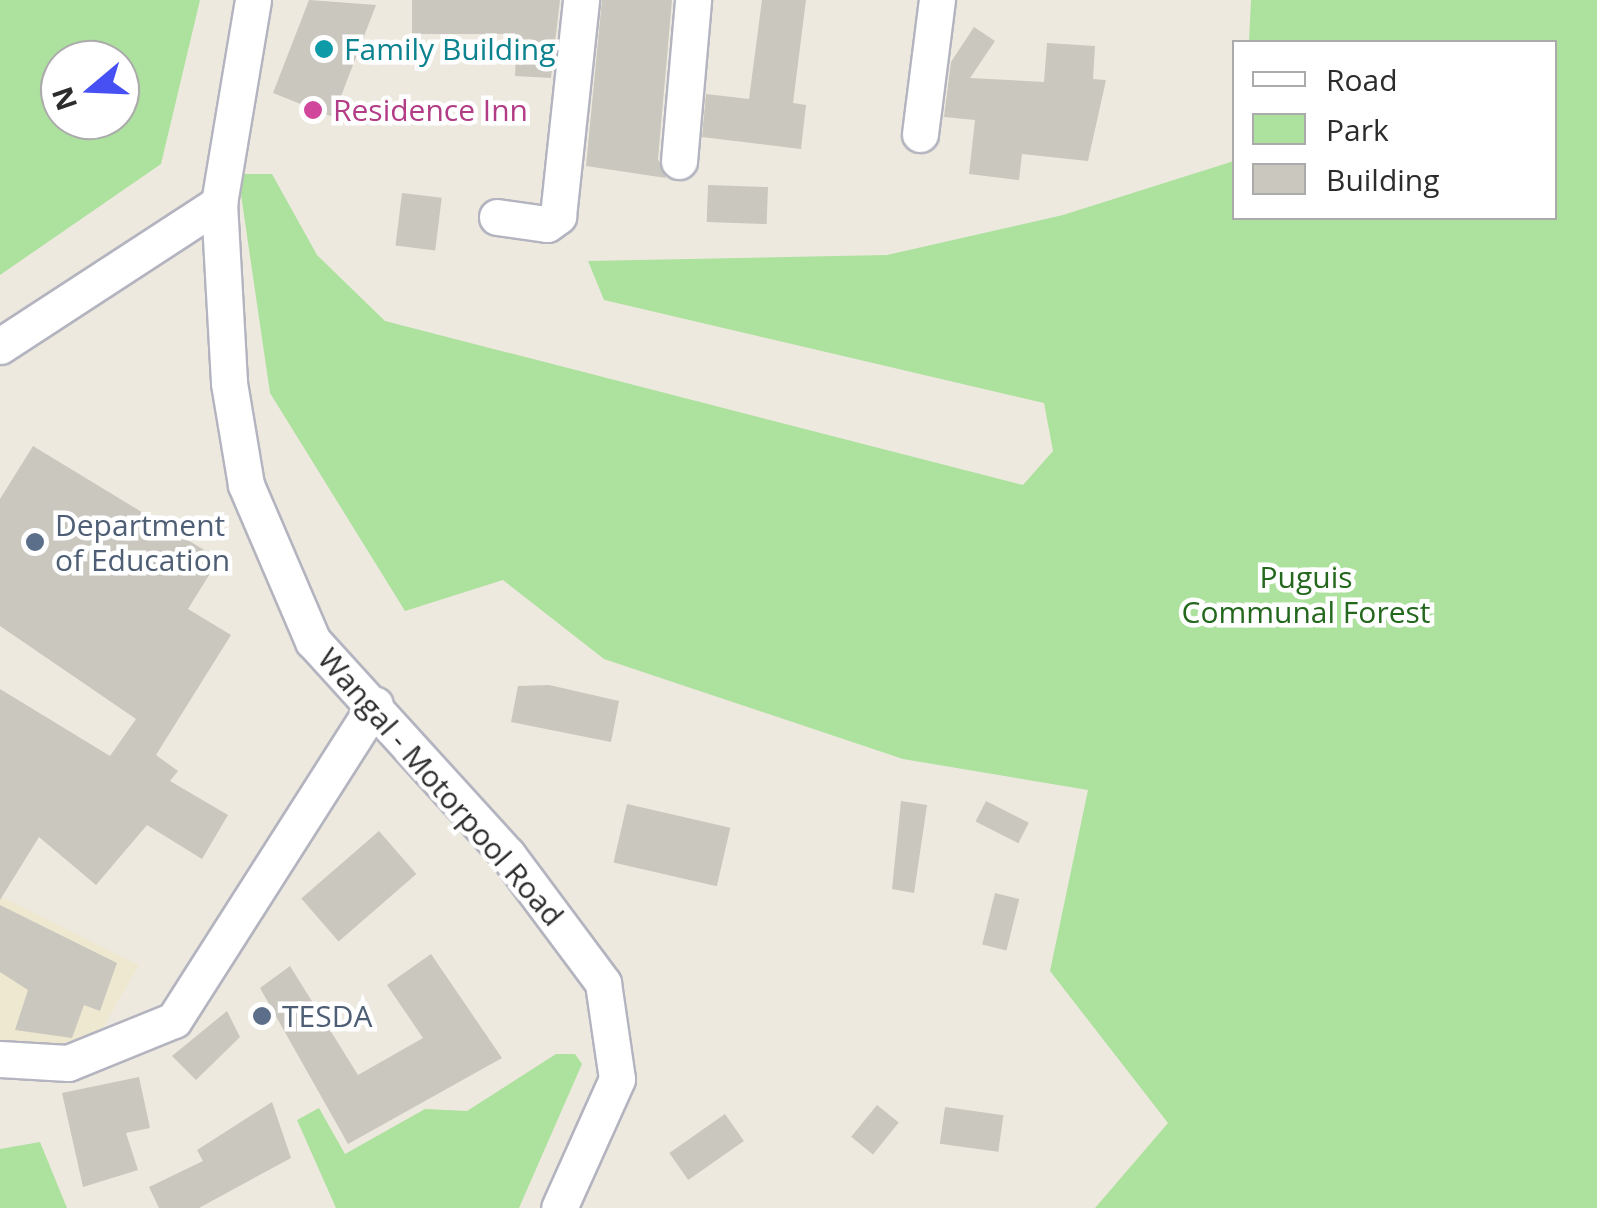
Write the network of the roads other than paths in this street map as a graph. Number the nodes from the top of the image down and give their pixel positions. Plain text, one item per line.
1 (253, 0) edge
2 (581, 0) edge
3 (693, 0) edge
4 (936, 0) edge
5 (920, 134) dead end
6 (680, 161) dead end
7 (218, 203) junction
8 (497, 217) dead end
9 (0, 346) edge
10 (375, 705) junction
11 (0, 1059) edge
12 (559, 1208) edge

1 - 7 street, Wangal - Motorpool Road
2 - 8 street
3 - 6 street
4 - 5 street
7 - 9 street
7 - 10 street, Wangal - Motorpool Road
10 - 11 street
10 - 12 street, Wangal - Motorpool Road

